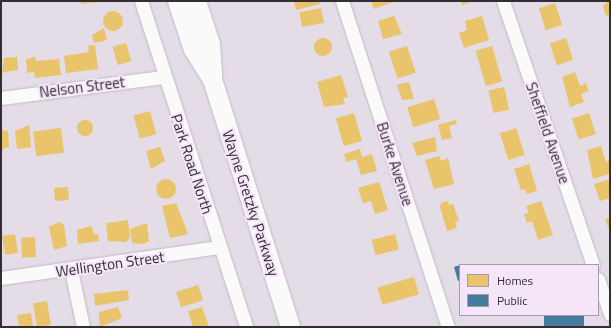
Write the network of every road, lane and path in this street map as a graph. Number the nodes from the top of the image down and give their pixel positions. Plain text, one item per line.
1 (141, 1) edge
2 (177, 1) edge
3 (196, 1) edge
4 (342, 1) edge
5 (503, 1) edge
6 (164, 77) junction
7 (212, 79) junction
8 (1, 98) edge
9 (219, 247) junction
10 (593, 264) edge
11 (71, 270) junction
12 (1, 278) edge
13 (599, 282) edge
14 (610, 314) edge
15 (83, 327) edge
16 (246, 327) edge
17 (290, 327) edge
18 (448, 327) edge

1 - 6 street, Park Road North
2 - 7 main road, Wayne Gretzky Parkway
3 - 7 main road, Wayne Gretzky Parkway
4 - 18 street, Burke Avenue
5 - 10 street, Sheffield Avenue
6 - 8 street, Nelson Street
6 - 9 street, Park Road North
7 - 17 main road, Wayne Gretzky Parkway
9 - 11 street, Wellington Street
9 - 16 street, Park Road North
11 - 12 street, Wellington Street
11 - 15 street
13 - 14 street

